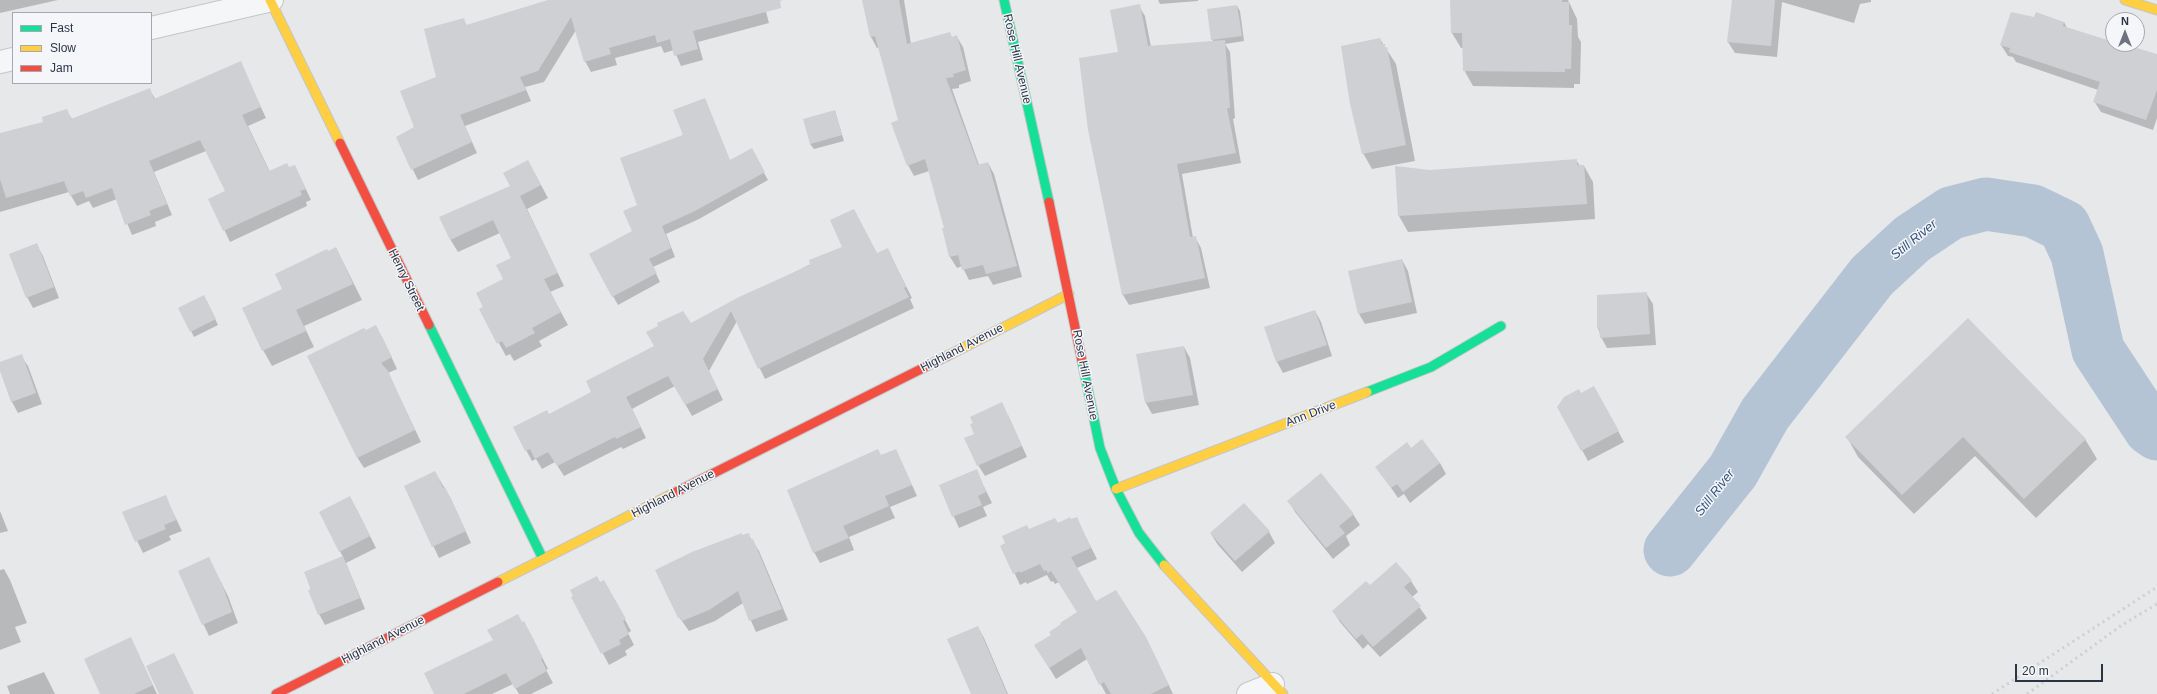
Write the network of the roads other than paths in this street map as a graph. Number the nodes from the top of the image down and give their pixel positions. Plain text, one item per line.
1 (271, 0) edge
2 (1004, 0) edge
3 (2125, 0) edge
4 (2157, 10) edge
5 (152, 28) edge
6 (12, 59) edge
7 (0, 62) edge
8 (1069, 294) junction
9 (1501, 326) dead end
10 (1116, 489) junction
11 (543, 559) junction
12 (1278, 689) edge
13 (276, 694) edge
14 (1248, 694) edge

1 - 5 street
1 - 11 street, Henry Street
2 - 8 street, Rose Hill Avenue
3 - 4 street
6 - 7 street
8 - 10 street, Rose Hill Avenue
8 - 11 street, Highland Avenue
9 - 10 street, Ann Drive
10 - 12 street, Rose Hill Avenue
11 - 13 street, Highland Avenue
12 - 14 street

